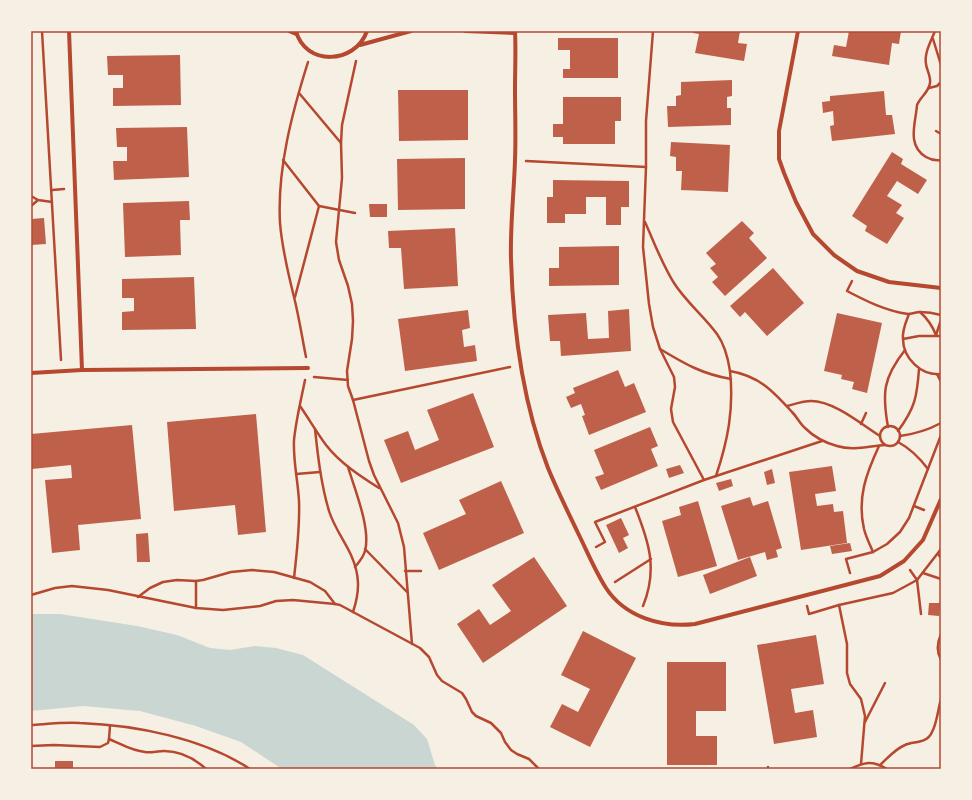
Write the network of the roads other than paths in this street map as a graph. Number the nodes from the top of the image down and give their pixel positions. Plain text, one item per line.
1 (69, 31) edge
2 (289, 31) edge
3 (367, 31) edge
4 (411, 31) edge
5 (465, 31) edge
6 (798, 31) edge
7 (296, 32) edge
8 (515, 32) edge
9 (360, 45) junction
10 (941, 288) edge
11 (308, 368) road end
12 (82, 370) junction
13 (31, 373) edge
14 (941, 499) edge

1 - 12 street
2 - 7 street
3 - 9 street
4 - 9 street
5 - 8 street
6 - 10 street
7 - 9 street
8 - 14 street
11 - 12 street
12 - 13 street

